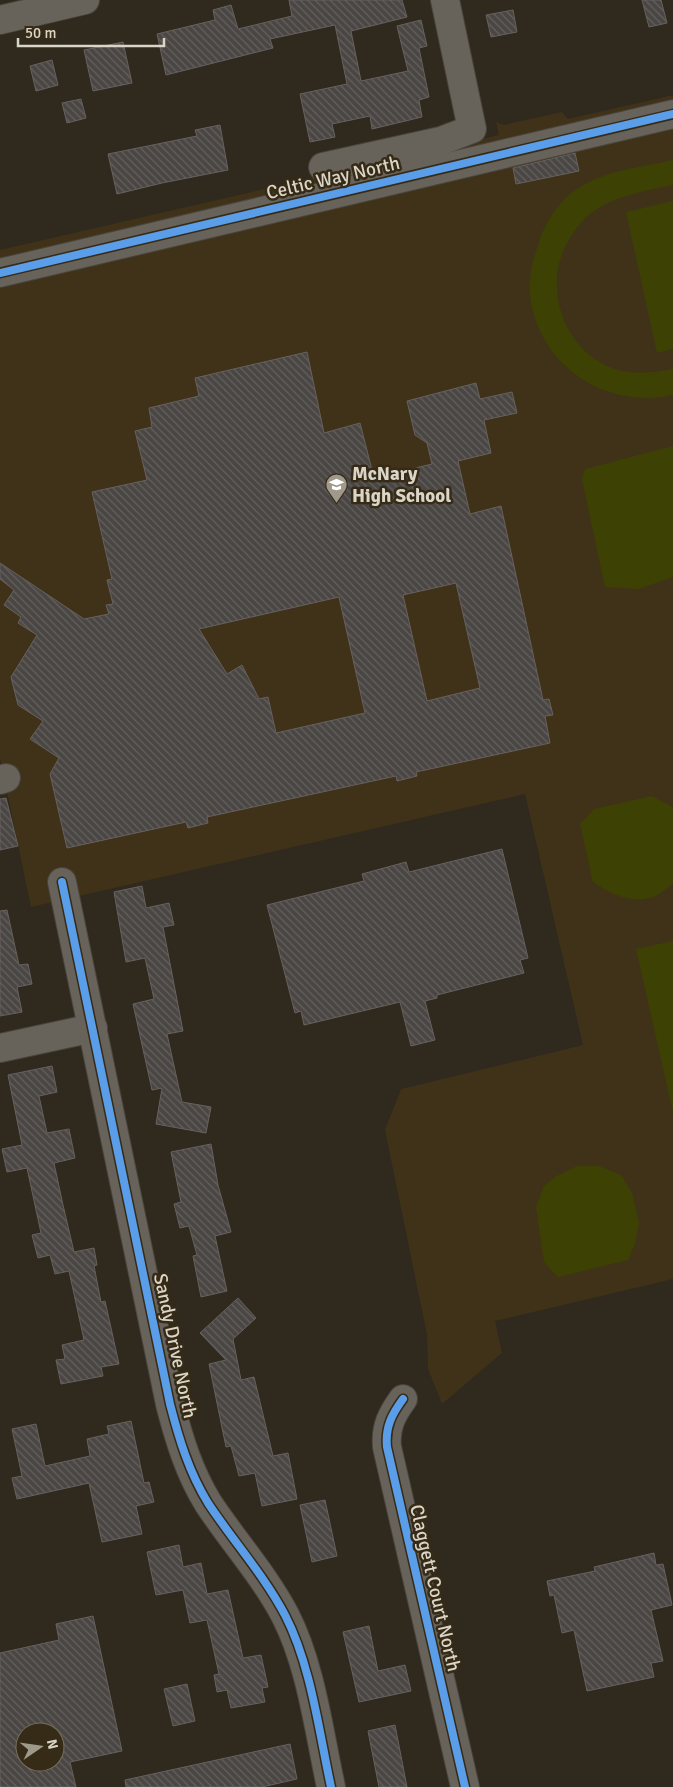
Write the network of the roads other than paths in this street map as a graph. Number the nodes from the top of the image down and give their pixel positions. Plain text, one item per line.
1 (85, 0) edge
2 (445, 0) edge
3 (0, 20) edge
4 (673, 114) edge
5 (323, 167) dead end
6 (0, 273) edge
7 (62, 882) dead end
8 (93, 1028) junction
9 (0, 1048) edge
10 (403, 1399) dead end
11 (331, 1787) edge
12 (465, 1787) edge

1 - 3 street
2 - 5 street
4 - 6 street, Celtic Way North
7 - 8 street, Sandy Drive North
8 - 9 street
8 - 11 street, Sandy Drive North
10 - 12 street, Claggett Court North

